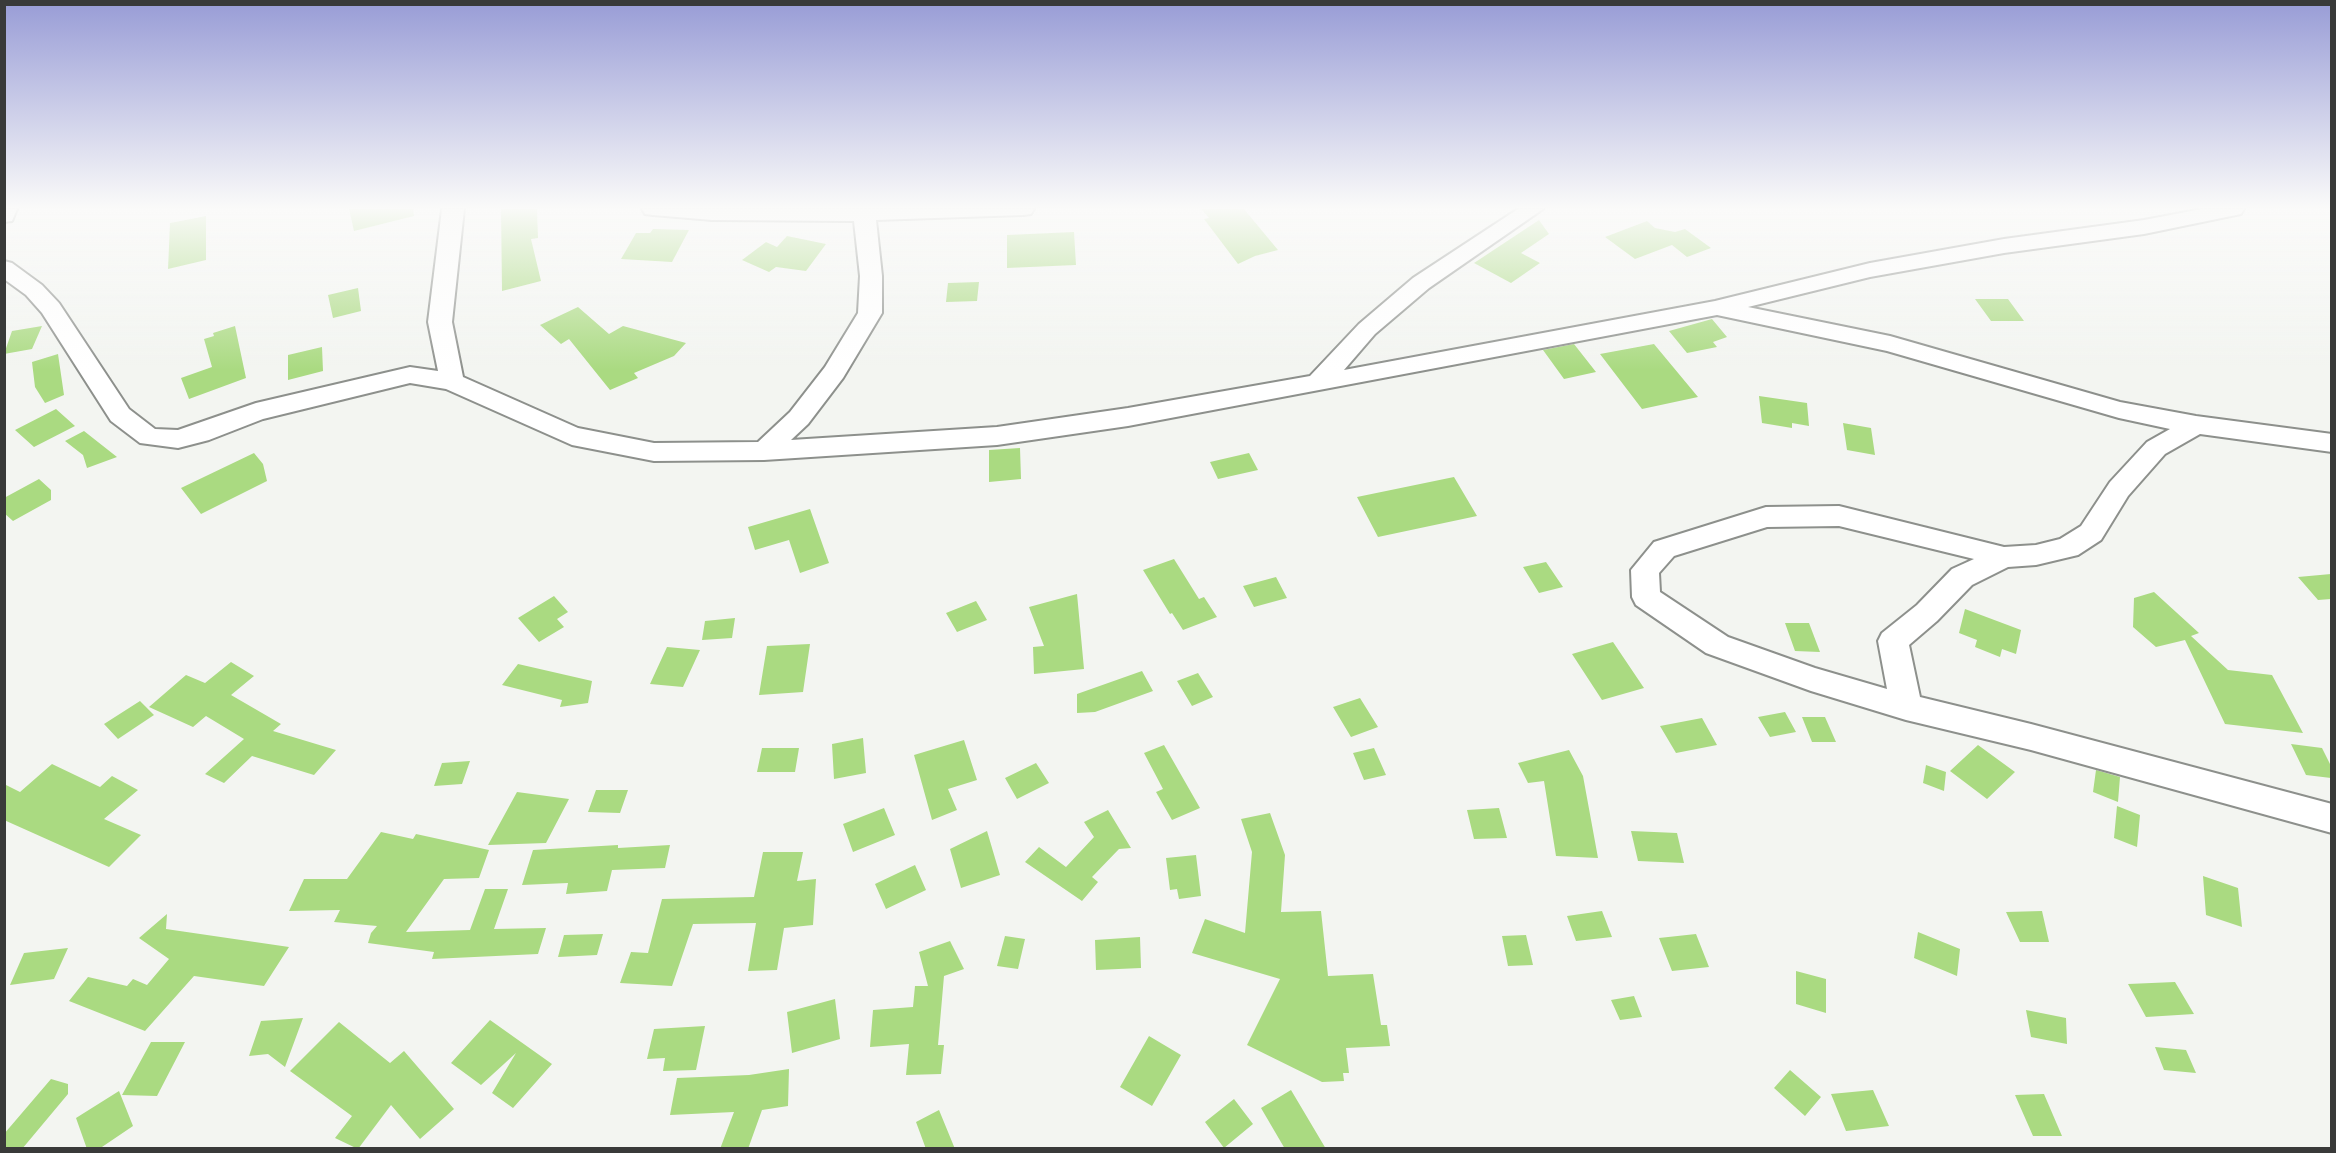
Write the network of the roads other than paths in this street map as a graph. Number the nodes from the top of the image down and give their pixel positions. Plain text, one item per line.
1 (447, 263) edge
2 (870, 263) edge
3 (1451, 263) edge
4 (1910, 263) edge
5 (4, 268) edge
6 (1715, 308) junction
7 (452, 382) junction
8 (1318, 383) junction
9 (2119, 410) junction
10 (2196, 425) junction
11 (2331, 443) edge
12 (2156, 448) junction
13 (764, 451) junction
14 (2004, 557) junction
15 (1906, 707) junction
16 (2331, 819) edge

1 - 7 street
2 - 13 street
3 - 8 street
4 - 6 street
5 - 7 street
6 - 8 street
6 - 9 street
7 - 13 street
8 - 13 street
9 - 10 street
9 - 12 street
10 - 11 street
10 - 12 street
12 - 14 street
14 - 15 street
14 - 15 street
15 - 16 street

